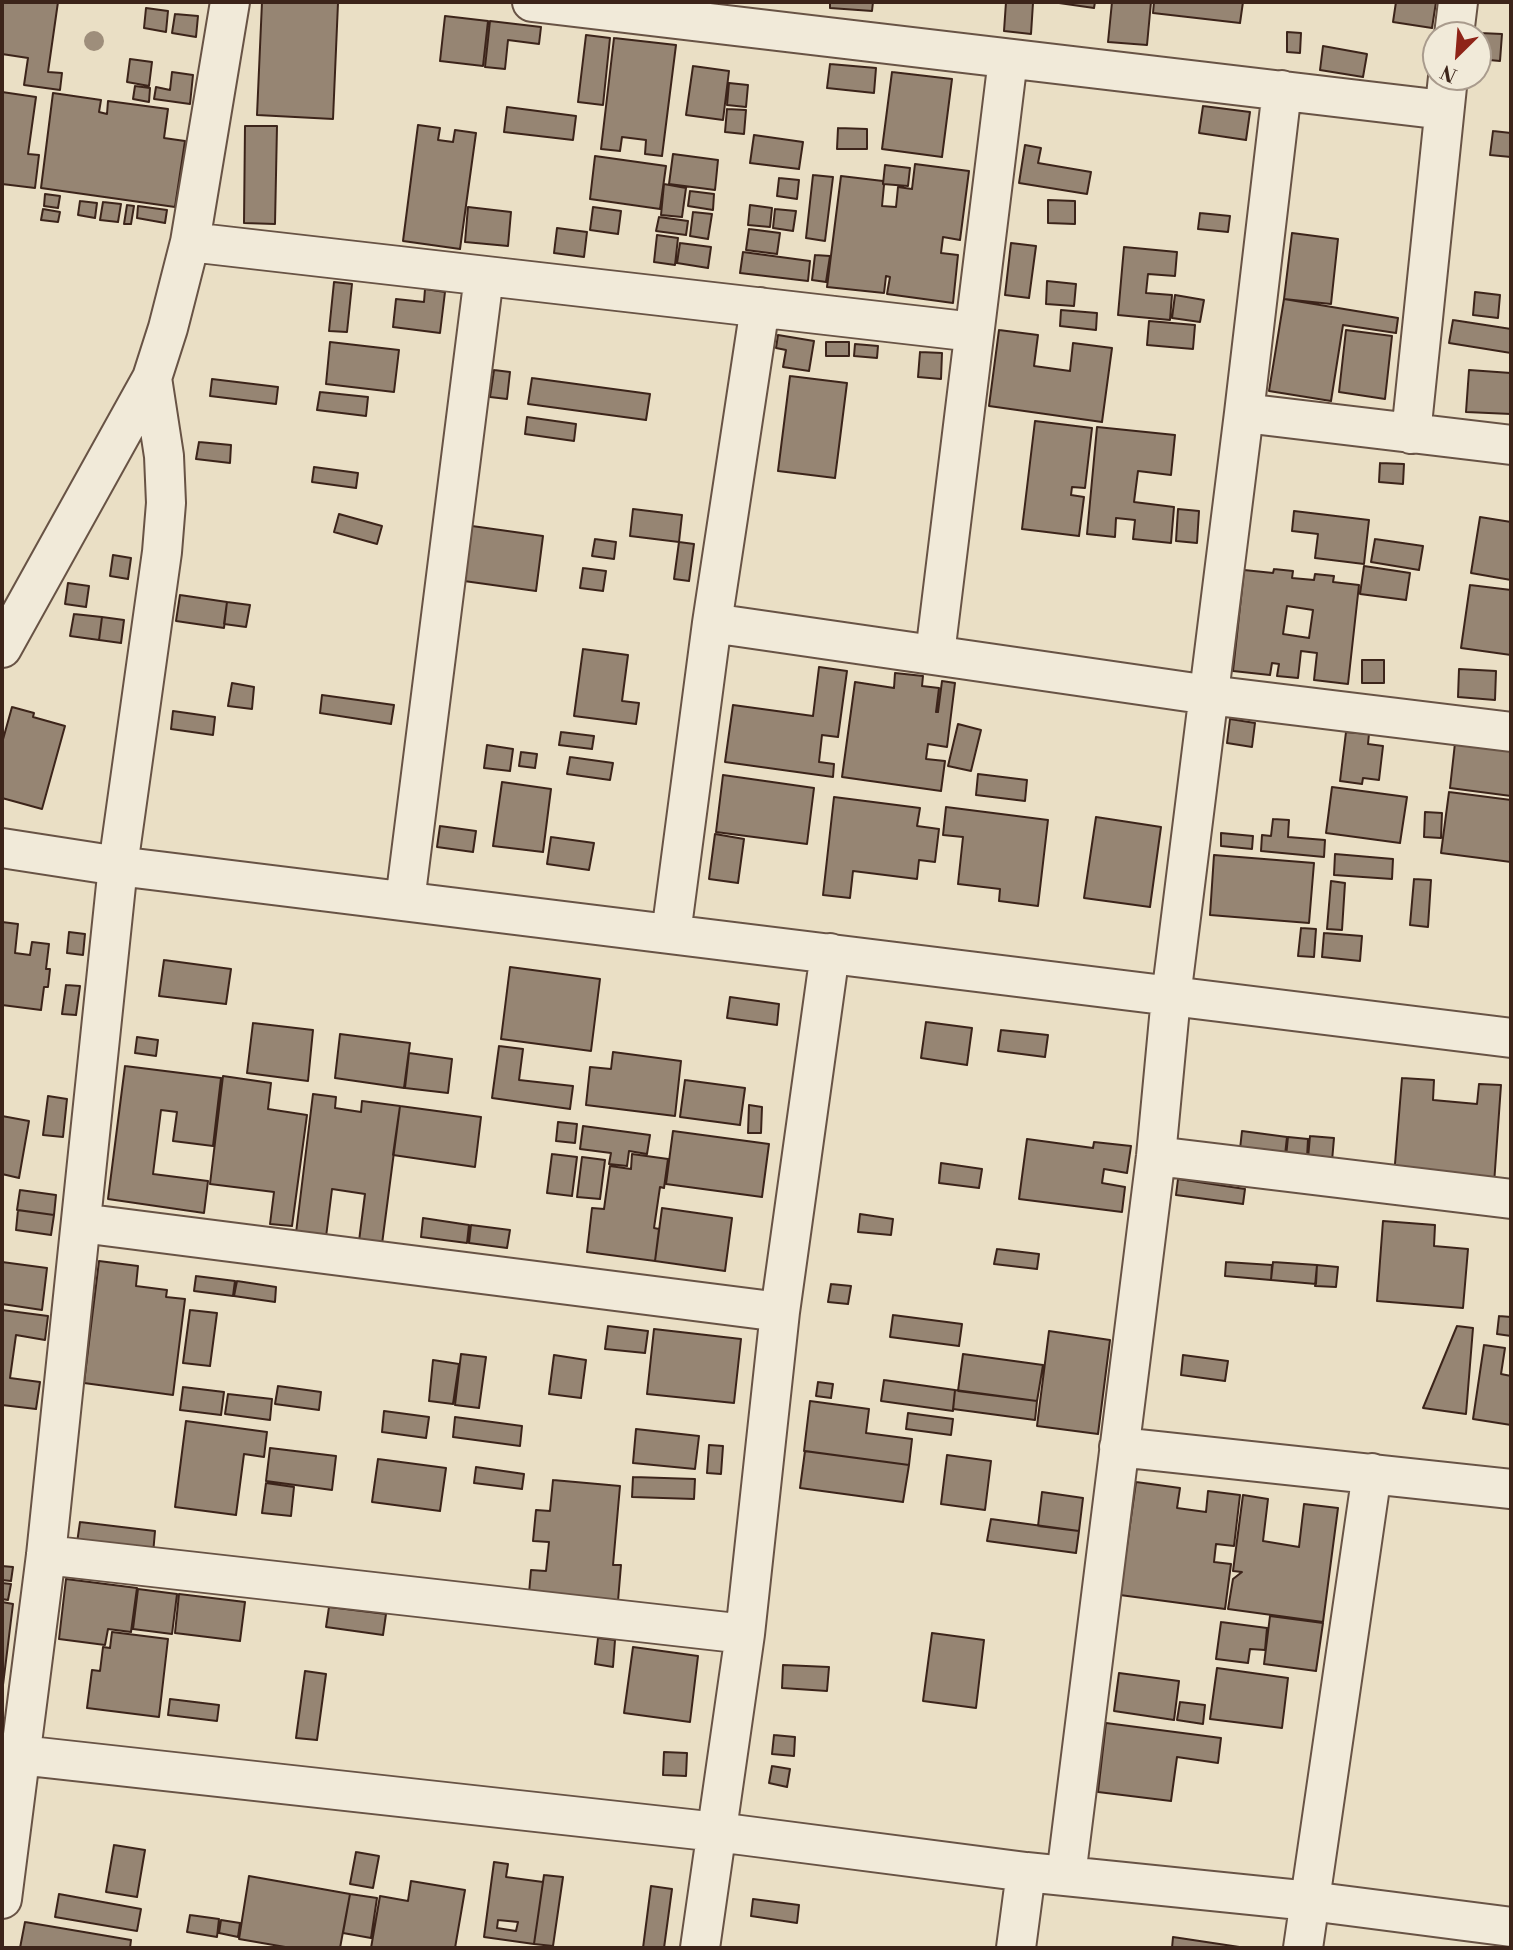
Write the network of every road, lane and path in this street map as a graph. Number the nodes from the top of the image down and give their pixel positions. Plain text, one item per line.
1 (230, 2) edge
2 (1458, 2) edge
3 (552, 3) edge
4 (1456, 21) edge
5 (1008, 59) junction
6 (1282, 90) junction
7 (1446, 93) edge
8 (190, 242) junction
9 (484, 276) junction
10 (760, 307) junction
11 (974, 332) junction
12 (152, 378) junction
13 (1244, 414) junction
14 (1411, 434) junction
15 (1511, 445) edge
16 (712, 623) junction
17 (2, 648) edge
18 (935, 654) junction
19 (1209, 695) junction
20 (1511, 732) edge
21 (2, 848) edge
22 (118, 866) junction
23 (405, 901) junction
24 (671, 934) junction
25 (830, 953) junction
26 (1171, 996) junction
27 (1511, 1038) edge
28 (1156, 1156) junction
29 (1511, 1199) edge
30 (80, 1223) junction
31 (780, 1312) junction
32 (1119, 1447) junction
33 (1372, 1473) junction
34 (1511, 1489) edge
35 (46, 1555) junction
36 (745, 1634) junction
37 (11, 1753) edge
38 (717, 1832) junction
39 (1026, 1872) junction
40 (1066, 1876) junction
41 (2, 1899) edge
42 (1310, 1902) junction
43 (1511, 1927) edge
44 (700, 1948) edge
45 (1016, 1948) edge
46 (1304, 1948) edge

1 - 8 street
2 - 4 street
3 - 5 street
5 - 6 street
5 - 11 street
6 - 7 street
6 - 13 street
7 - 14 street
8 - 9 street
8 - 12 street
9 - 10 street
9 - 23 street
10 - 11 street
10 - 16 street
11 - 18 street
12 - 17 street
12 - 22 street
13 - 14 street
13 - 19 street
14 - 15 street
16 - 18 street
16 - 24 street
18 - 19 street
19 - 20 street
19 - 26 street
21 - 22 street
22 - 23 street
22 - 30 street
23 - 24 street
24 - 25 street
25 - 26 street
25 - 31 street
26 - 27 street
26 - 28 street
28 - 29 street
28 - 32 street
30 - 31 street
30 - 35 street
31 - 36 street
32 - 33 street
32 - 40 street
33 - 34 street
33 - 42 street
35 - 36 street
35 - 37 street
36 - 38 street
37 - 38 street
37 - 41 street
38 - 39 street
38 - 44 street
39 - 40 street
39 - 45 street
40 - 42 street
42 - 43 street
42 - 46 street

